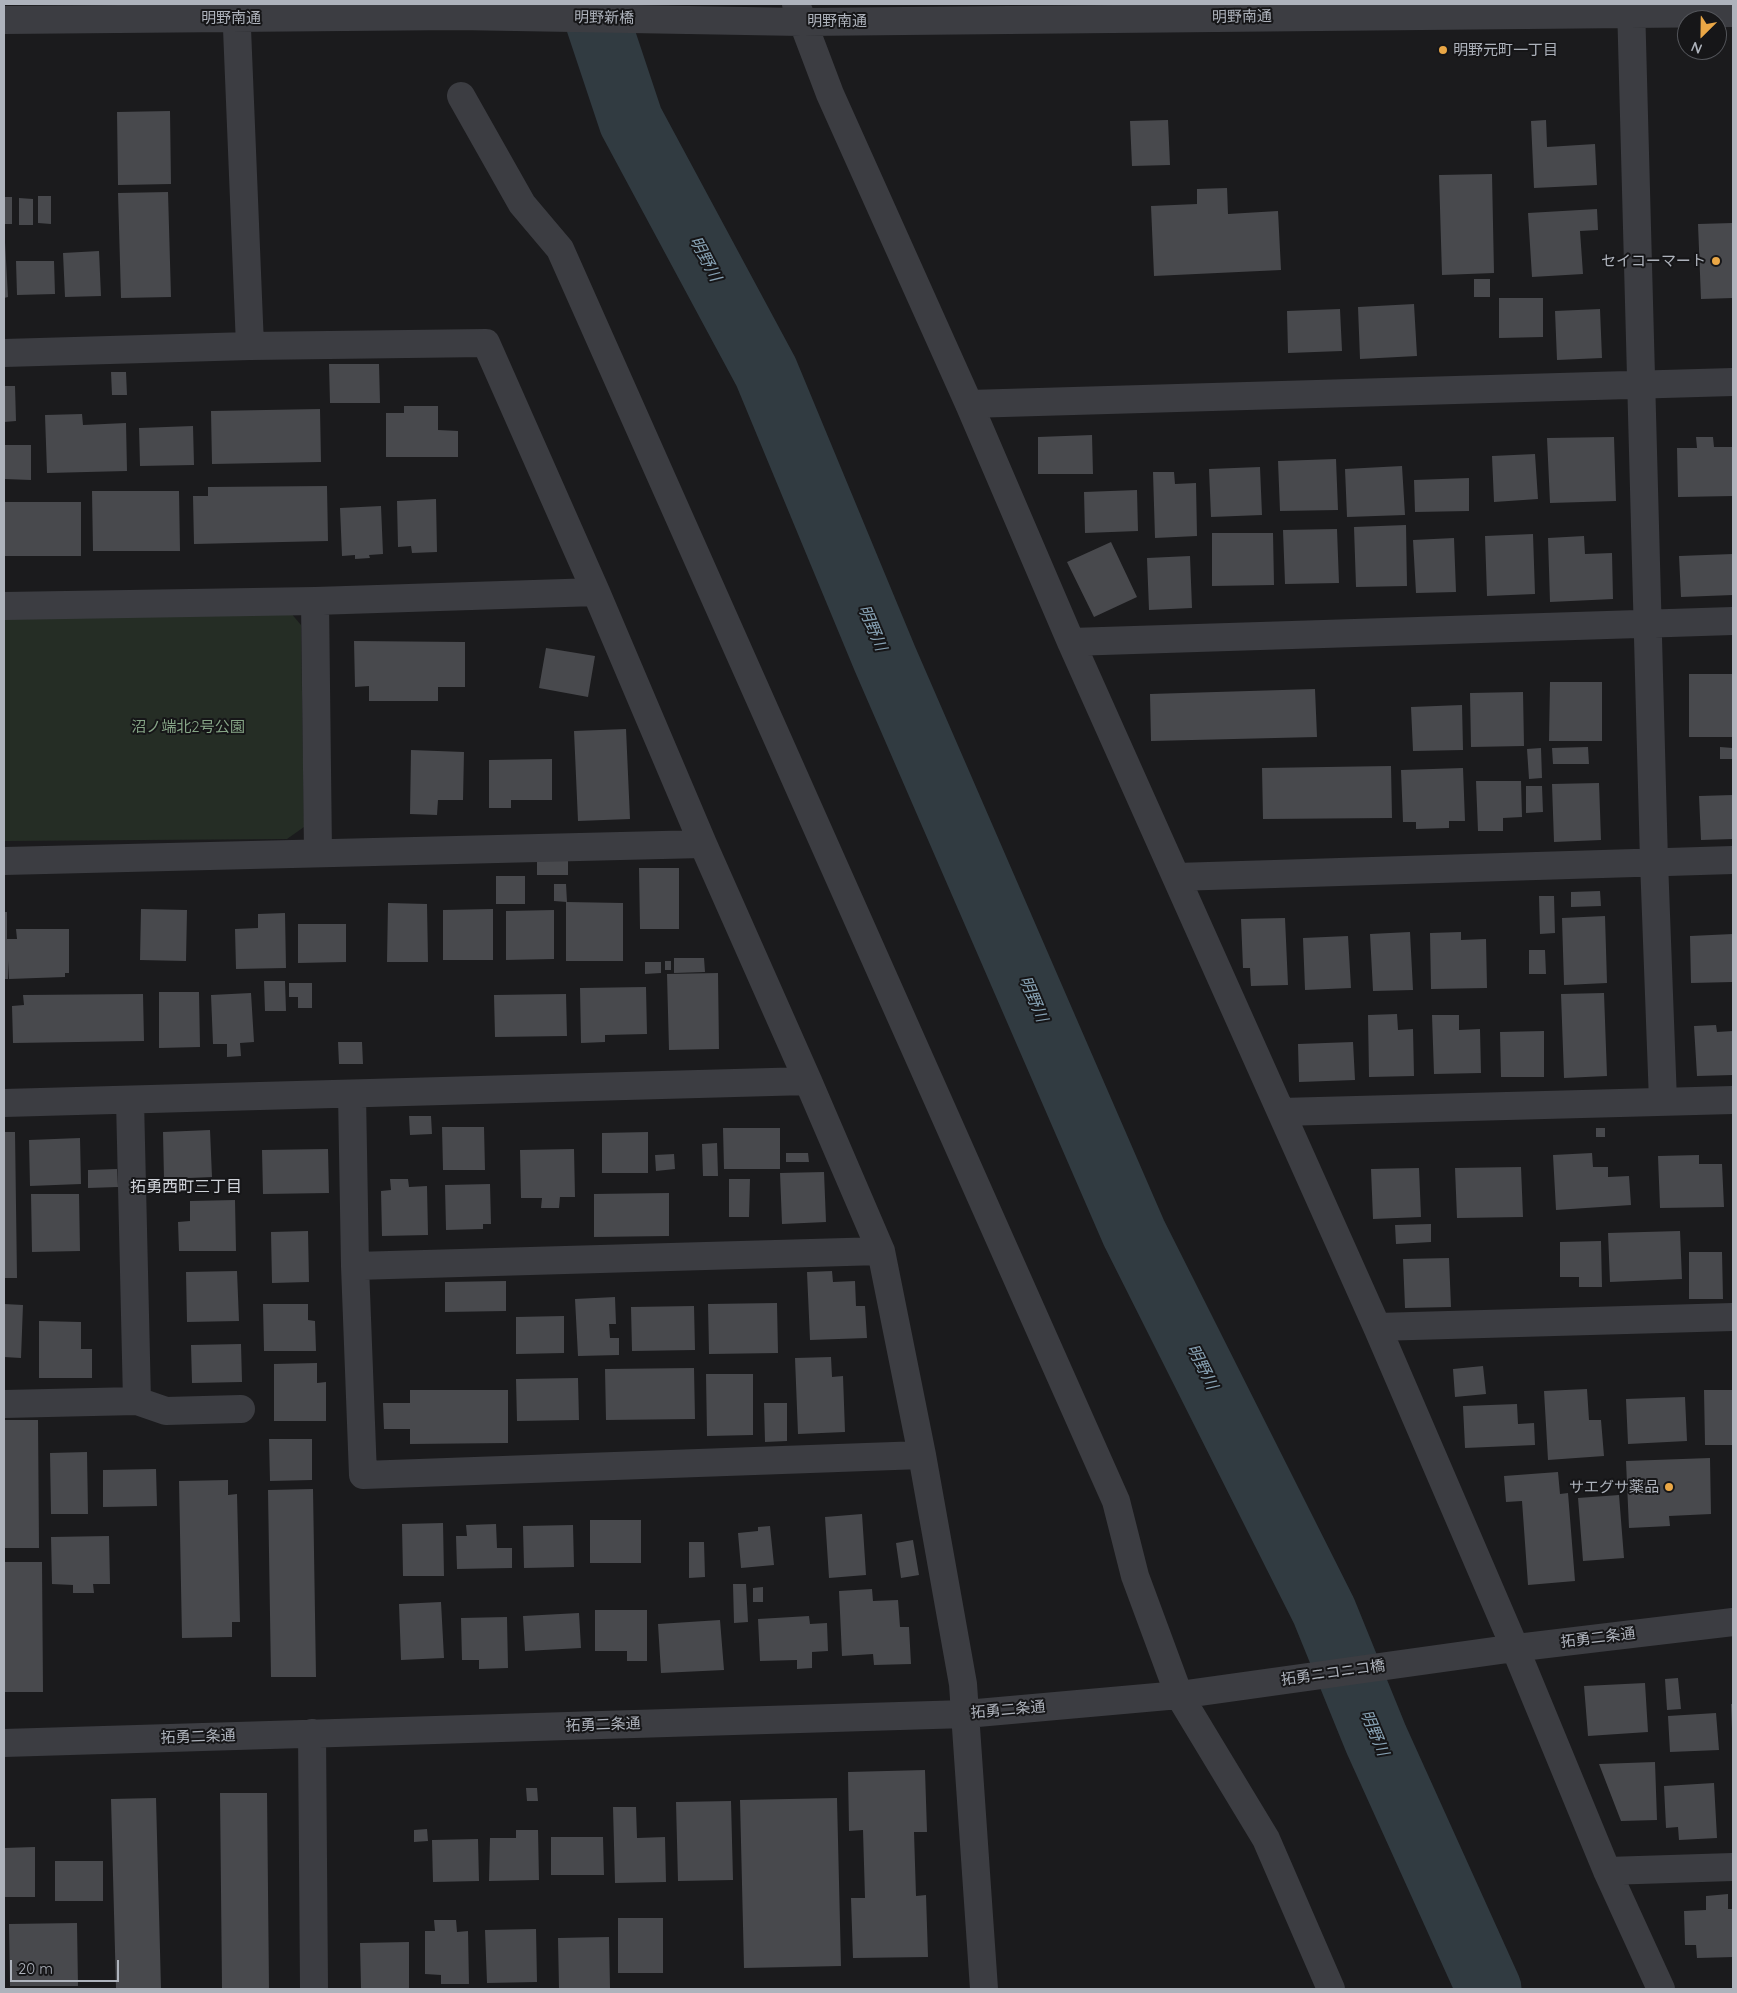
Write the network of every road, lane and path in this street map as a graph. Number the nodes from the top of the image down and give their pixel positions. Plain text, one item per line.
1 (1631, 9) edge
2 (237, 11) edge
3 (799, 13) edge
4 (1733, 13) edge
5 (458, 16) joint
6 (4, 20) edge
7 (751, 20) joint
8 (461, 96) dead end
9 (250, 346) junction
10 (4, 353) edge
11 (1733, 382) edge
12 (1641, 384) junction
13 (969, 404) junction
14 (596, 592) junction
15 (315, 601) junction
16 (4, 606) edge
17 (1733, 621) edge
18 (1648, 623) junction
19 (1071, 642) junction
20 (703, 844) junction
21 (318, 853) junction
22 (1733, 860) edge
23 (4, 861) edge
24 (1654, 861) junction
25 (1176, 878) junction
26 (808, 1080) junction
27 (352, 1094) junction
28 (130, 1100) junction
29 (1733, 1100) edge
30 (1663, 1102) junction
31 (4, 1103) edge
32 (1281, 1112) junction
33 (881, 1251) junction
34 (355, 1266) junction
35 (1733, 1317) edge
36 (1377, 1327) junction
37 (137, 1401) junction
38 (4, 1404) edge
39 (240, 1409) dead end
40 (922, 1455) junction
41 (1733, 1622) edge
42 (1515, 1648) junction
43 (1464, 1655) joint
44 (1190, 1694) junction
45 (966, 1714) junction
46 (312, 1733) junction
47 (4, 1743) edge
48 (1733, 1867) edge
49 (1607, 1871) junction
50 (314, 1989) edge
51 (984, 1989) edge
52 (1331, 1989) edge
53 (1661, 1989) edge

1 - 3 street, 明野南通
1 - 4 street, 明野南通
1 - 12 street
2 - 5 street, 明野南通
2 - 6 street, 明野南通
2 - 9 street
3 - 7 street, 明野南通
3 - 13 street
5 - 7 street, 明野新橋
8 - 44 street
9 - 10 street
9 - 14 street
11 - 12 street
12 - 13 street
12 - 18 street
13 - 19 street
14 - 15 street
14 - 20 street
15 - 16 street
15 - 21 street
17 - 18 street
18 - 19 street
18 - 24 street
19 - 25 street
20 - 21 street
20 - 26 street
21 - 23 street
22 - 24 street
24 - 25 street
24 - 30 street
25 - 32 street
26 - 27 street
26 - 33 street
27 - 28 street
27 - 34 street
28 - 31 street
28 - 37 street
29 - 30 street
30 - 32 street
32 - 36 street
33 - 34 street
33 - 40 street
34 - 40 street
35 - 36 street
36 - 42 street
37 - 38 street
37 - 39 street
40 - 45 street
41 - 42 street, 拓勇二条通
42 - 43 street, 拓勇二条通
42 - 49 street
43 - 44 street, 拓勇ニコニコ橋
44 - 45 street, 拓勇二条通
44 - 52 street
45 - 46 street, 拓勇二条通
45 - 51 street
46 - 47 street, 拓勇二条通
46 - 50 street
48 - 49 street
49 - 53 street

